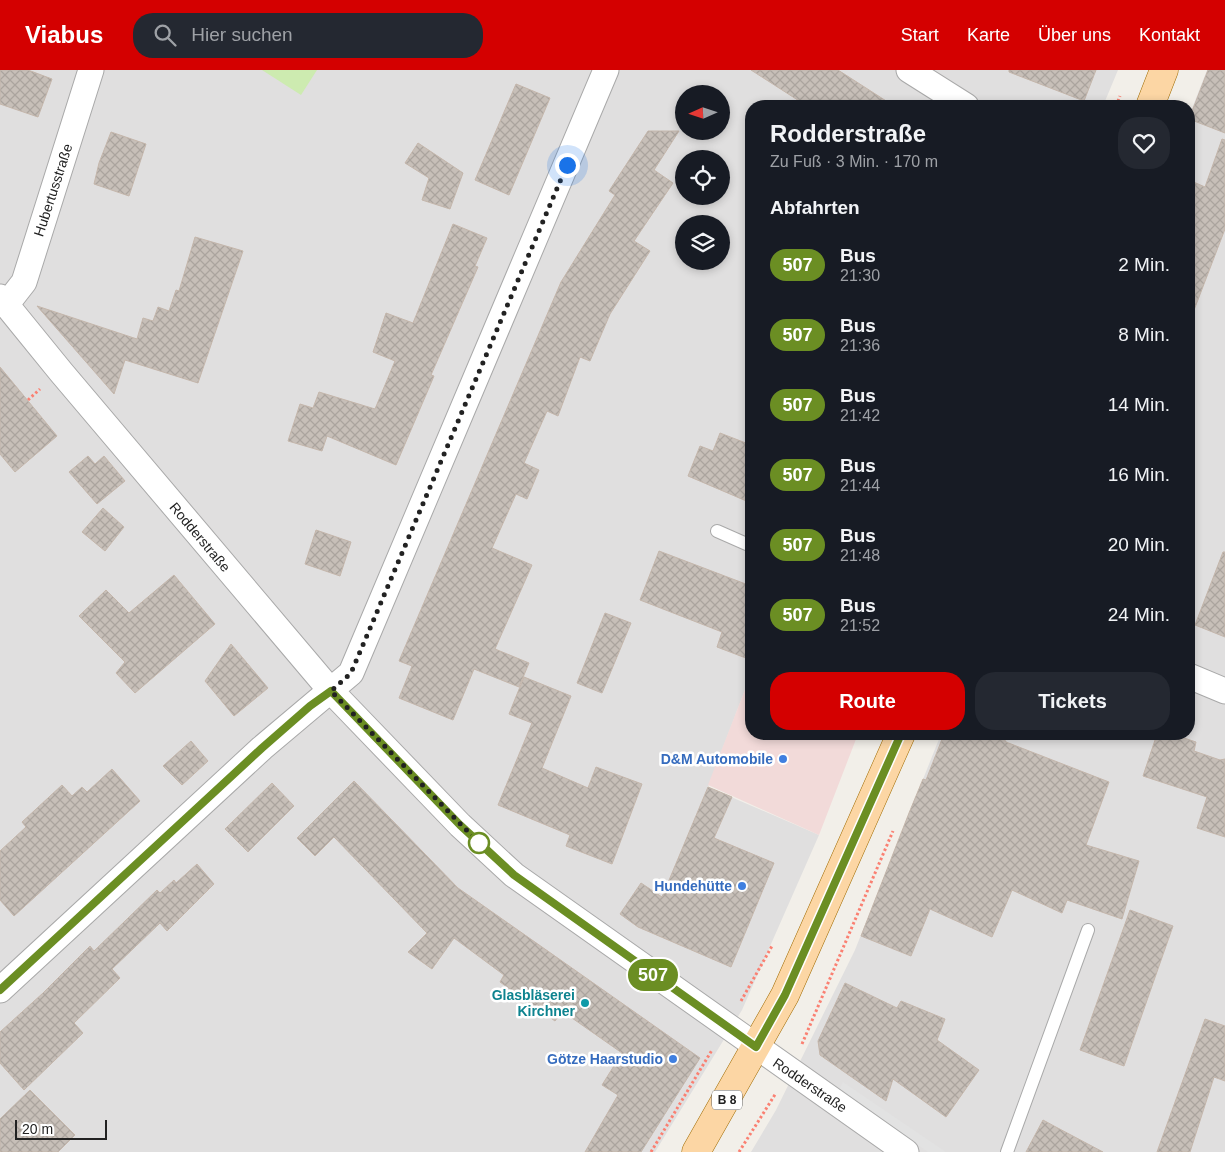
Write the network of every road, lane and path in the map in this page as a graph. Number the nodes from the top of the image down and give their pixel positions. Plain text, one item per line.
1 (92, 70) edge
2 (606, 70) edge
3 (909, 70) edge
4 (1164, 70) edge
5 (956, 100) edge
6 (1152, 100) edge
7 (3, 301) edge
8 (717, 531) dead end
9 (745, 543) edge
10 (1195, 678) edge
11 (331, 691) junction
12 (1225, 691) edge
13 (898, 740) edge
14 (896, 825) dead end
15 (1088, 930) dead end
16 (774, 943) dead end
17 (0, 990) edge
18 (727, 1026) junction
19 (756, 1047) junction
20 (790, 1072) junction
21 (652, 1152) edge
22 (696, 1152) edge
23 (739, 1152) edge
24 (906, 1152) edge
25 (1007, 1152) edge

1 - 7 street, Hubertusstraße
2 - 11 street
3 - 5 street
4 - 6 main road
7 - 11 street, Rodderstraße
8 - 9 lane
10 - 12 street
11 - 17 street
11 - 18 street, Rodderstraße
13 - 19 main road, B 8
14 - 20 path
15 - 25 lane
16 - 18 path
18 - 19 street, Rodderstraße
18 - 21 path
19 - 20 street, Rodderstraße
19 - 22 main road, B 8
20 - 23 path
20 - 24 street, Rodderstraße

